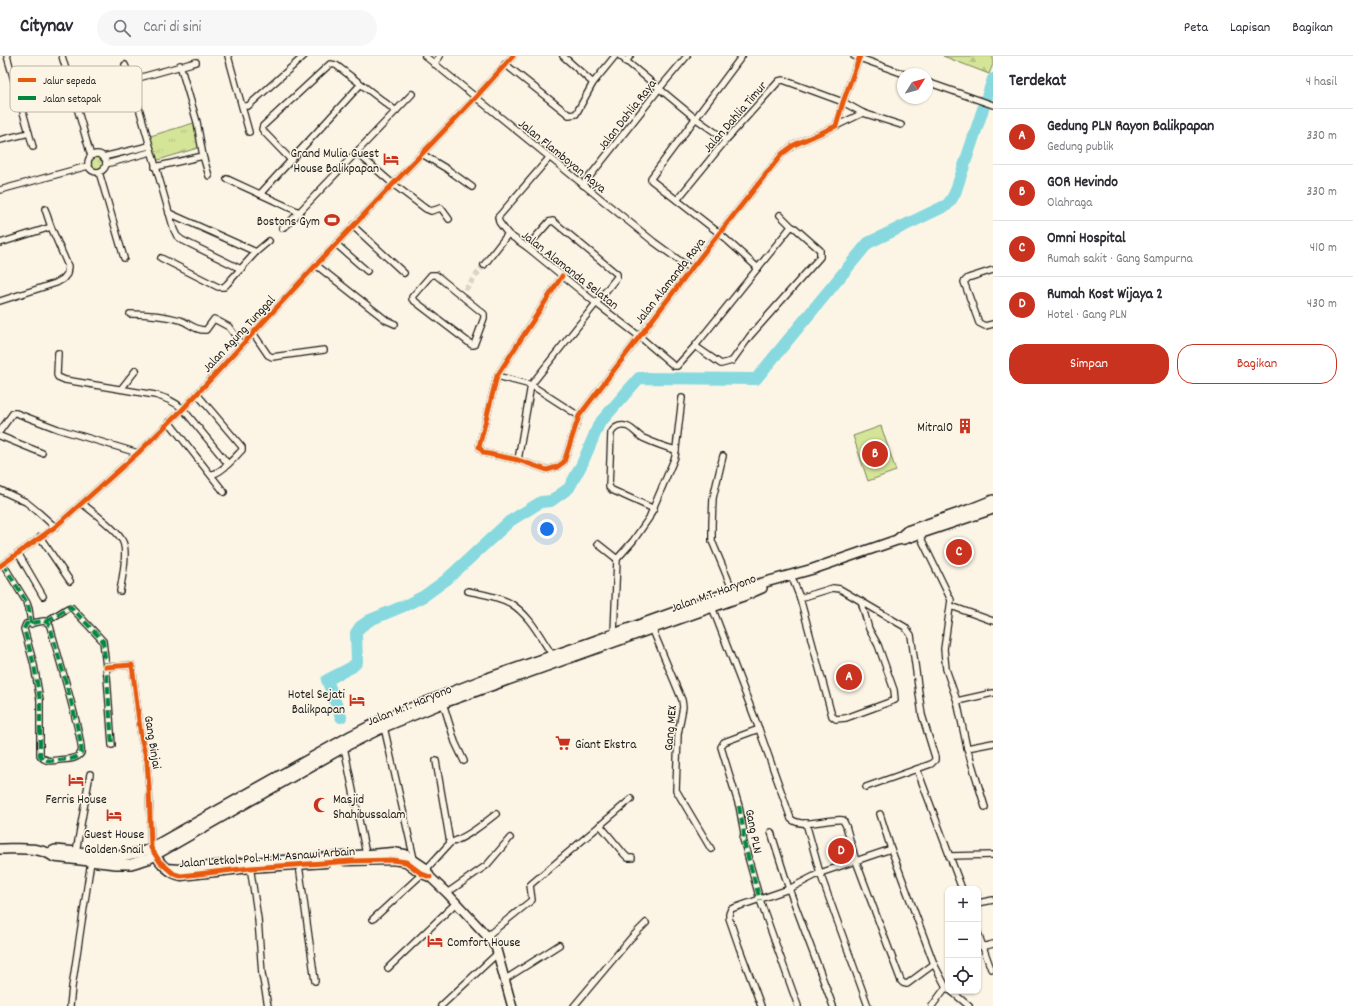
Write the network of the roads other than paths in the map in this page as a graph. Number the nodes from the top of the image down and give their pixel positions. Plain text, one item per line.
1 (7, 56) edge
2 (62, 56) edge
3 (228, 56) edge
4 (304, 56) edge
5 (425, 56) edge
6 (440, 56) edge
7 (513, 56) edge
8 (563, 56) edge
9 (615, 56) edge
10 (620, 56) edge
11 (630, 56) edge
12 (687, 56) edge
13 (742, 56) edge
14 (854, 56) edge
15 (860, 57) edge
16 (196, 62) dead end
17 (626, 62) junction
18 (434, 64) junction
19 (505, 64) junction
20 (10, 66) edge
21 (65, 66) edge
22 (180, 66) junction
23 (897, 71) edge
24 (142, 77) edge
25 (593, 83) junction
26 (361, 84) junction
27 (933, 84) edge
28 (659, 89) junction
29 (412, 94) dead end
30 (476, 98) junction
31 (843, 102) junction
32 (993, 105) edge
33 (243, 106) junction
34 (396, 111) junction
35 (23, 112) edge
36 (78, 112) edge
37 (140, 112) edge
38 (863, 113) junction
39 (695, 118) junction
40 (901, 125) dead end
41 (836, 126) junction
42 (249, 132) dead end
43 (29, 133) junction
44 (0, 140) edge
45 (726, 140) junction
46 (33, 147) dead end
47 (150, 149) junction
48 (356, 152) junction
49 (422, 154) junction
50 (91, 156) junction
51 (203, 156) junction
52 (103, 157) junction
53 (549, 158) junction
54 (291, 160) junction
55 (106, 164) junction
56 (88, 166) junction
57 (155, 167) junction
58 (99, 172) junction
59 (209, 176) dead end
60 (227, 179) dead end
61 (393, 184) junction
62 (583, 186) junction
63 (472, 187) dead end
64 (0, 190) edge
65 (260, 194) junction
66 (677, 200) junction
67 (45, 209) dead end
68 (299, 212) junction
69 (169, 213) junction
70 (780, 215) dead end
71 (449, 219) dead end
72 (353, 226) junction
73 (50, 227) junction
74 (792, 227) junction
75 (282, 228) dead end
76 (719, 233) junction
77 (508, 234) junction
78 (269, 240) dead end
79 (0, 243) edge
80 (336, 244) junction
81 (527, 247) junction
82 (256, 252) junction
83 (124, 258) dead end
84 (160, 258) dead end
85 (316, 265) junction
86 (484, 265) tunnel mouth
87 (758, 268) junction
88 (240, 269) junction
89 (691, 269) junction
90 (993, 270) edge
91 (367, 272) dead end
92 (404, 273) dead end
93 (562, 276) junction
94 (465, 290) tunnel mouth
95 (460, 295) junction
96 (0, 301) edge
97 (596, 304) junction
98 (130, 314) dead end
99 (395, 324) dead end
100 (993, 324) edge
101 (253, 333) junction
102 (639, 336) junction
103 (242, 345) junction
104 (695, 346) junction
105 (324, 350) dead end
106 (58, 353) dead end
107 (136, 370) dead end
108 (497, 376) junction
109 (531, 385) junction
110 (121, 389) junction
111 (197, 394) junction
112 (682, 398) dead end
113 (183, 409) junction
114 (579, 416) junction
115 (169, 422) junction
116 (0, 431) edge
117 (0, 436) edge
118 (676, 450) junction
119 (138, 452) junction
120 (42, 453) dead end
121 (723, 456) dead end
122 (518, 460) junction
123 (228, 464) junction
124 (211, 474) junction
125 (0, 490) edge
126 (224, 492) dead end
127 (993, 500) edge
128 (82, 504) junction
129 (654, 509) junction
130 (993, 509) edge
131 (55, 528) junction
132 (919, 534) junction
133 (40, 537) junction
134 (897, 540) junction
135 (598, 544) dead end
136 (18, 553) junction
137 (618, 559) junction
138 (1, 565) edge
139 (791, 575) junction
140 (70, 581) dead end
141 (120, 591) dead end
142 (468, 591) dead end
143 (733, 591) junction
144 (43, 596) dead end
145 (800, 598) junction
146 (861, 601) junction
147 (951, 606) junction
148 (712, 607) junction
149 (46, 621) junction
150 (993, 621) edge
151 (31, 624) junction
152 (652, 628) junction
153 (614, 633) junction
154 (553, 656) junction
155 (106, 667) junction
156 (993, 693) edge
157 (957, 701) junction
158 (443, 703) junction
159 (384, 727) junction
160 (759, 729) junction
161 (347, 743) junction
162 (993, 743) edge
163 (112, 744) dead end
164 (967, 748) junction
165 (464, 761) dead end
166 (436, 762) dead end
167 (916, 769) junction
168 (90, 774) dead end
169 (866, 787) dead end
170 (630, 799) dead end
171 (985, 807) dead end
172 (496, 814) dead end
173 (880, 814) dead end
174 (806, 823) junction
175 (600, 825) junction
176 (771, 832) dead end
177 (510, 838) dead end
178 (449, 844) junction
179 (0, 849) edge
180 (711, 849) dead end
181 (891, 849) junction
182 (76, 852) junction
183 (153, 852) junction
184 (50, 853) junction
185 (993, 855) edge
186 (949, 856) junction
187 (366, 857) junction
188 (632, 858) dead end
189 (414, 859) junction
190 (91, 861) junction
191 (856, 861) junction
192 (250, 865) junction
193 (300, 865) junction
194 (424, 871) junction
195 (820, 873) junction
196 (961, 886) edge
197 (789, 889) junction
198 (447, 893) junction
199 (760, 900) junction
200 (993, 900) edge
201 (981, 902) edge
202 (456, 903) junction
203 (373, 919) dead end
204 (646, 923) dead end
205 (487, 936) junction
206 (981, 944) edge
207 (993, 944) edge
208 (560, 945) dead end
209 (982, 947) junction
210 (498, 953) junction
211 (934, 964) junction
212 (388, 968) dead end
213 (991, 969) dead end
214 (504, 980) junction
215 (315, 981) dead end
216 (945, 984) edge
217 (945, 990) edge
218 (955, 994) edge
219 (70, 1006) edge
220 (268, 1006) edge
221 (441, 1006) edge
222 (512, 1006) edge
223 (575, 1006) edge
224 (761, 1006) edge
225 (798, 1006) edge
226 (833, 1006) edge
227 (868, 1006) edge
228 (932, 1006) edge
229 (969, 1006) edge

1 - 20 street
2 - 21 street
3 - 33 street
4 - 33 street
5 - 18 street, Jalan Flamboyan Raya
6 - 18 street
7 - 19 street, Jalan Agung Tunggal
8 - 25 street
9 - 25 street
10 - 17 street
11 - 17 street
12 - 28 street, Jalan Dahlia Raya
13 - 39 street
14 - 15 street
15 - 23 street
15 - 31 street
16 - 22 street
17 - 28 street
18 - 30 street, Jalan Flamboyan Raya
19 - 25 street
19 - 30 street, Jalan Agung Tunggal
22 - 24 street
22 - 51 street
26 - 34 street
26 - 54 street
26 - 54 street
27 - 32 street
28 - 39 street
28 - 62 street, Jalan Dahlia Raya
29 - 34 street
30 - 49 street, Jalan Agung Tunggal
30 - 53 street, Jalan Flamboyan Raya
31 - 38 street
31 - 41 street
31 - 45 street, Jalan Dahlia Timur
33 - 42 street
34 - 48 street
35 - 43 street
36 - 50 street
37 - 47 street
38 - 40 street
38 - 41 street, Jalan Alamanda Raya
39 - 45 street
39 - 66 street
41 - 76 street, Jalan Alamanda Raya
43 - 44 street
43 - 46 street
45 - 66 street, Jalan Dahlia Timur
47 - 52 street
47 - 55 street
47 - 57 street
48 - 61 street
48 - 68 street
49 - 61 street, Jalan Agung Tunggal
49 - 63 street
50 - 52 street
50 - 56 street
51 - 57 street
51 - 59 street
52 - 55 street
53 - 62 street, Jalan Flamboyan Raya
53 - 77 street, Jalan Alamanda Selatan
54 - 65 street
55 - 58 street
56 - 58 street
56 - 64 street
57 - 69 street
58 - 83 street
60 - 65 street
61 - 71 street
61 - 72 street, Jalan Agung Tunggal
62 - 89 street, Jalan Flamboyan Raya
65 - 68 street
66 - 76 street
67 - 73 street
68 - 75 street
69 - 82 street
69 - 88 street
70 - 74 street
72 - 80 street, Jalan Agung Tunggal
72 - 92 street
73 - 79 street
73 - 96 street
74 - 87 street
74 - 104 street
76 - 87 street
76 - 89 street, Jalan Alamanda Raya
77 - 81 street, Jalan Alamanda Selatan
77 - 86 street
78 - 82 street
80 - 85 street, Jalan Agung Tunggal
80 - 91 street
81 - 93 street, Jalan Alamanda Selatan
81 - 97 street
82 - 88 street
84 - 88 street
85 - 99 street
85 - 101 street, Jalan Agung Tunggal
87 - 104 street
89 - 102 street, Jalan Alamanda Raya
90 - 100 street
93 - 97 street, Jalan Alamanda Selatan
93 - 108 street
94 - 95 street
95 - 95 street
97 - 102 street, Jalan Alamanda Selatan
97 - 109 street
98 - 103 street
101 - 103 street, Jalan Agung Tunggal
101 - 105 street
102 - 104 street, Jalan Alamanda Selatan
102 - 114 street, Jalan Alamanda Raya
103 - 111 street, Jalan Agung Tunggal
106 - 110 street
107 - 110 street
108 - 109 street
108 - 122 street, Jalan Alamanda Raya
109 - 114 street
109 - 122 street
110 - 113 street
111 - 113 street, Jalan Agung Tunggal
111 - 123 street
112 - 118 street
113 - 115 street, Jalan Agung Tunggal
113 - 123 street
114 - 122 street, Jalan Alamanda Raya
115 - 119 street, Jalan Agung Tunggal
115 - 124 street
116 - 119 street
117 - 120 street
118 - 129 street
118 - 129 street
119 - 128 street, Jalan Agung Tunggal
121 - 143 street
123 - 124 street
124 - 126 street
125 - 131 street
127 - 134 main road, Jalan M.T. Haryono
128 - 131 street, Jalan Agung Tunggal
128 - 141 street
129 - 137 street
130 - 132 main road, Jalan M.T. Haryono
131 - 133 street, Jalan Agung Tunggal
132 - 134 main road, Jalan M.T. Haryono
132 - 147 street
133 - 136 street, Jalan Agung Tunggal
133 - 140 street
134 - 139 main road, Jalan M.T. Haryono
135 - 137 street
136 - 138 street, Jalan Agung Tunggal
136 - 144 street
137 - 153 street
138 - 151 street
139 - 143 main road, Jalan M.T. Haryono
139 - 145 street
139 - 148 main road, Jalan M.T. Haryono
142 - 154 street
143 - 153 main road, Jalan M.T. Haryono
145 - 146 street
145 - 146 street
146 - 167 street
147 - 150 street
147 - 157 street
148 - 152 main road, Jalan M.T. Haryono
148 - 160 street
149 - 151 street
149 - 151 street
149 - 155 street
152 - 158 main road, Jalan M.T. Haryono
152 - 180 street, Gang MEX
153 - 154 main road, Jalan M.T. Haryono
154 - 161 main road, Jalan M.T. Haryono
155 - 163 street
155 - 183 street, Gang Binjai
156 - 157 street
157 - 164 street
158 - 159 main road, Jalan M.T. Haryono
158 - 165 street
159 - 161 main road, Jalan M.T. Haryono
159 - 189 street
160 - 174 street
160 - 199 street, Gang PLN
161 - 183 main road, Jalan M.T. Haryono
161 - 187 street
162 - 164 street
164 - 171 street
166 - 178 street
167 - 169 street
167 - 186 street
168 - 182 street
170 - 175 street
172 - 178 street
173 - 181 street
174 - 191 street
174 - 195 street
175 - 188 street
175 - 205 street
176 - 197 street
177 - 198 street
178 - 194 street
179 - 184 main road, Jalan M.T. Haryono
181 - 191 street
181 - 211 street
182 - 183 main road, Jalan M.T. Haryono
182 - 184 main road, Jalan M.T. Haryono
183 - 190 main road, Jalan M.T. Haryono
183 - 192 street, Jalan Letkol. Pol. H.M. Asnawi Arbain
184 - 190 main road, Jalan M.T. Haryono
185 - 186 street
186 - 196 street
187 - 189 street, Jalan Letkol. Pol. H.M. Asnawi Arbain
187 - 192 street, Jalan Letkol. Pol. H.M. Asnawi Arbain
187 - 193 street, Jalan Letkol. Pol. H.M. Asnawi Arbain
187 - 194 street, Jalan Letkol. Pol. H.M. Asnawi Arbain
189 - 194 street, Jalan Letkol. Pol. H.M. Asnawi Arbain
190 - 219 street
191 - 195 street
191 - 211 street
192 - 193 street, Jalan Letkol. Pol. H.M. Asnawi Arbain
192 - 220 street
193 - 215 street
194 - 198 street, Jalan Letkol. Pol. H.M. Asnawi Arbain
194 - 203 street
195 - 197 street
195 - 227 street
197 - 199 street
197 - 226 street
198 - 202 street, Jalan Letkol. Pol. H.M. Asnawi Arbain
199 - 224 street
199 - 225 street, Gang PLN
200 - 201 street
202 - 205 street, Jalan Letkol. Pol. H.M. Asnawi Arbain
202 - 212 street
204 - 223 street
205 - 210 street, Jalan Letkol. Pol. H.M. Asnawi Arbain
206 - 209 street
207 - 209 street
208 - 214 street
209 - 213 street
210 - 214 street, Jalan Letkol. Pol. H.M. Asnawi Arbain
210 - 221 street
211 - 216 street
214 - 222 street, Jalan Letkol. Pol. H.M. Asnawi Arbain
217 - 228 street
218 - 229 street

